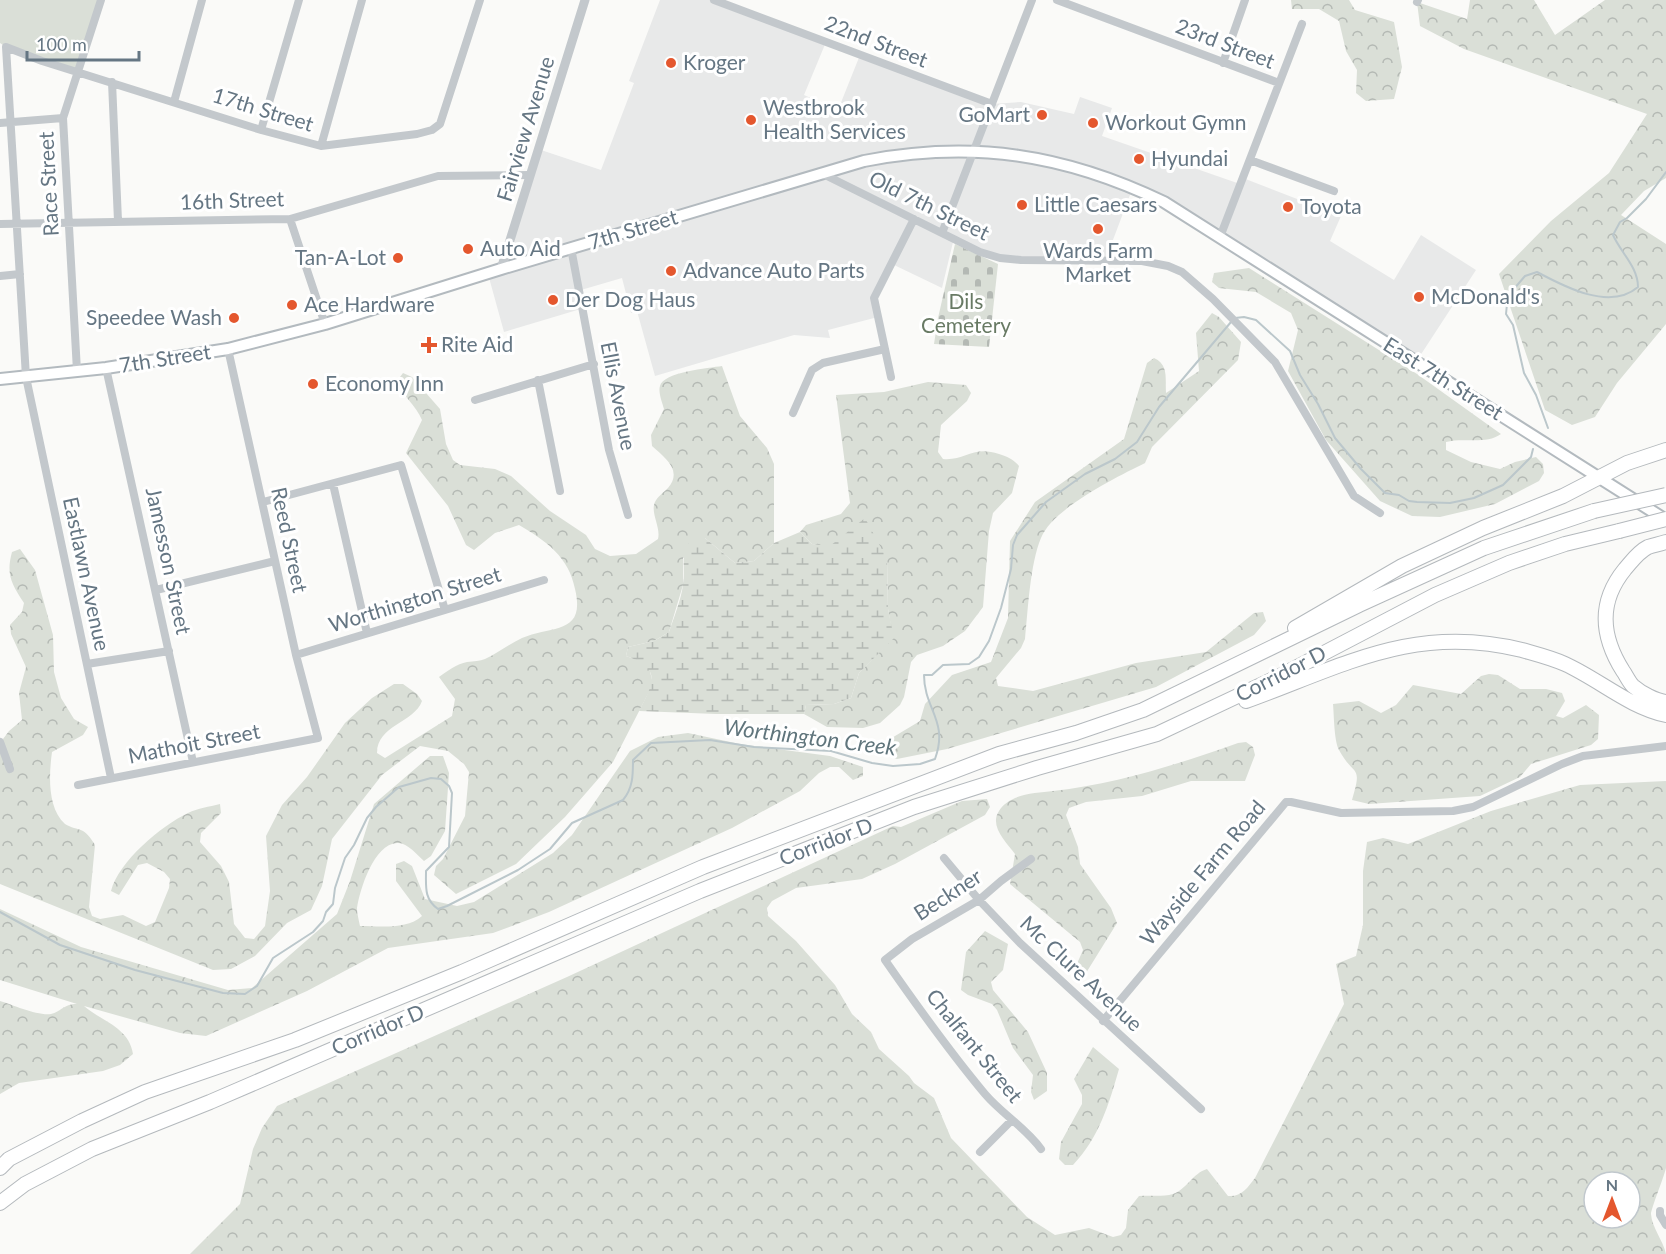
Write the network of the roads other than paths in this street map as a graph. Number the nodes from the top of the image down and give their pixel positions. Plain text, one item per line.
1 (101, 0) edge
2 (202, 0) edge
3 (287, 0) edge
4 (362, 0) edge
5 (480, 0) edge
6 (585, 0) edge
7 (714, 0) edge
8 (1032, 0) edge
9 (1057, 0) edge
10 (1245, 0) edge
11 (298, 2) edge
12 (1302, 24) dead end
13 (6, 47) joint
14 (1223, 63) junction
15 (78, 71) junction
16 (112, 82) junction
17 (1279, 83) junction
18 (174, 102) junction
19 (992, 104) junction
20 (63, 118) junction
21 (0, 123) edge
22 (11, 123) junction
23 (261, 129) junction
24 (321, 146) junction
25 (975, 150) junction
26 (1250, 160) junction
27 (821, 173) junction
28 (530, 175) junction
29 (1334, 191) dead end
30 (290, 219) junction
31 (914, 219) junction
32 (118, 221) junction
33 (16, 222) junction
34 (69, 223) junction
35 (0, 224) edge
36 (942, 233) junction
37 (1220, 237) junction
38 (571, 248) junction
39 (501, 269) junction
40 (20, 274) junction
41 (0, 276) edge
42 (326, 324) junction
43 (228, 349) junction
44 (885, 349) junction
45 (594, 364) junction
46 (106, 368) junction
47 (77, 371) junction
48 (26, 376) junction
49 (891, 377) dead end
50 (0, 379) edge
51 (538, 380) junction
52 (475, 400) dead end
53 (793, 413) dead end
54 (1666, 450) edge
55 (1600, 478) junction
56 (333, 484) junction
57 (560, 491) dead end
58 (1666, 495) edge
59 (263, 502) junction
60 (1380, 513) dead end
61 (628, 515) dead end
62 (1666, 520) edge
63 (1666, 542) edge
64 (275, 561) junction
65 (544, 580) dead end
66 (156, 590) junction
67 (445, 610) junction
68 (367, 633) junction
69 (169, 651) junction
70 (296, 655) junction
71 (87, 664) junction
72 (1237, 664) junction
73 (1666, 702) edge
74 (1666, 716) edge
75 (1157, 734) junction
76 (318, 738) joint
77 (0, 742) edge
78 (1666, 746) edge
79 (193, 762) junction
80 (10, 769) dead end
81 (111, 778) junction
82 (78, 785) dead end
83 (944, 858) dead end
84 (1031, 860) dead end
85 (979, 900) junction
86 (885, 960) joint
87 (1104, 1021) junction
88 (1201, 1109) dead end
89 (1012, 1120) junction
90 (1041, 1149) dead end
91 (981, 1152) dead end
92 (0, 1168) edge
93 (0, 1203) edge
94 (1660, 1211) dead end
95 (1666, 1225) edge

1 - 15 street, Race Street
2 - 18 street
3 - 11 street
4 - 24 street
5 - 24 street, 17th Street
6 - 28 street, Fairview Avenue
7 - 19 street, 22nd Street
8 - 19 street
9 - 14 street, 23rd Street
10 - 14 street
11 - 23 street
12 - 17 street
13 - 15 street, 17th Street
13 - 22 street, Eastlawn Avenue
14 - 17 street, 23rd Street
15 - 16 street, 17th Street
15 - 20 street, Race Street
16 - 18 street, 17th Street
16 - 32 street
17 - 26 street
18 - 23 street, 17th Street
19 - 25 street
20 - 22 street
20 - 34 street, Race Street
21 - 22 street
22 - 33 street, Eastlawn Avenue
23 - 24 street, 17th Street
25 - 27 main road, 7th Street
25 - 36 street
25 - 37 main road, 7th Street
26 - 29 street
26 - 37 street
27 - 31 street, Old 7th Street
27 - 38 main road, 7th Street
28 - 30 street, 16th Street
28 - 39 street, Fairview Avenue
30 - 32 street, 16th Street
30 - 42 street
31 - 36 street, Old 7th Street
31 - 44 street
32 - 34 street, 16th Street
33 - 34 street, 16th Street
33 - 35 street, 16th Street
33 - 40 street, Eastlawn Avenue
34 - 47 street, Race Street
36 - 60 street, Old 7th Street
37 - 55 main road, East 7th Street
38 - 39 main road, 7th Street
38 - 45 street, Ellis Avenue
39 - 42 main road, 7th Street
40 - 41 street
40 - 48 street, Eastlawn Avenue
42 - 43 main road, 7th Street
43 - 46 main road, 7th Street
43 - 59 street, Reed Street
44 - 49 street
44 - 53 street
45 - 51 street
45 - 61 street, Ellis Avenue
46 - 47 main road, 7th Street
46 - 66 street, Jamesson Street
47 - 48 main road, 7th Street
48 - 50 main road, 7th Street
48 - 71 street, Eastlawn Avenue
51 - 52 street
51 - 57 street
54 - 55 highway
55 - 62 main road, East 7th Street
55 - 72 highway
56 - 59 street
56 - 67 street
56 - 68 street
58 - 72 highway, Corridor D, bridge
59 - 64 street, Reed Street
62 - 75 highway, Corridor D, bridge
63 - 73 highway
64 - 66 street
64 - 70 street, Reed Street
65 - 67 street, Worthington Street
66 - 69 street, Jamesson Street
67 - 68 street, Worthington Street
68 - 70 street, Worthington Street
69 - 71 street
69 - 79 street, Jamesson Street
70 - 76 street, Reed Street
71 - 81 street, Eastlawn Avenue
72 - 92 highway, Corridor D
74 - 75 highway
75 - 93 highway, Corridor D
76 - 79 street, Mathoit Street
77 - 80 street
78 - 87 street, Wayside Farm Road
79 - 81 street, Mathoit Street
81 - 82 street, Mathoit Street
83 - 85 street, Mc Clure Avenue
84 - 85 street, Beckner
85 - 86 street, Beckner
85 - 87 street, Mc Clure Avenue
86 - 89 street, Chalfant Street
87 - 88 street, Mc Clure Avenue
89 - 90 street, Chalfant Street
89 - 91 street
94 - 95 street

